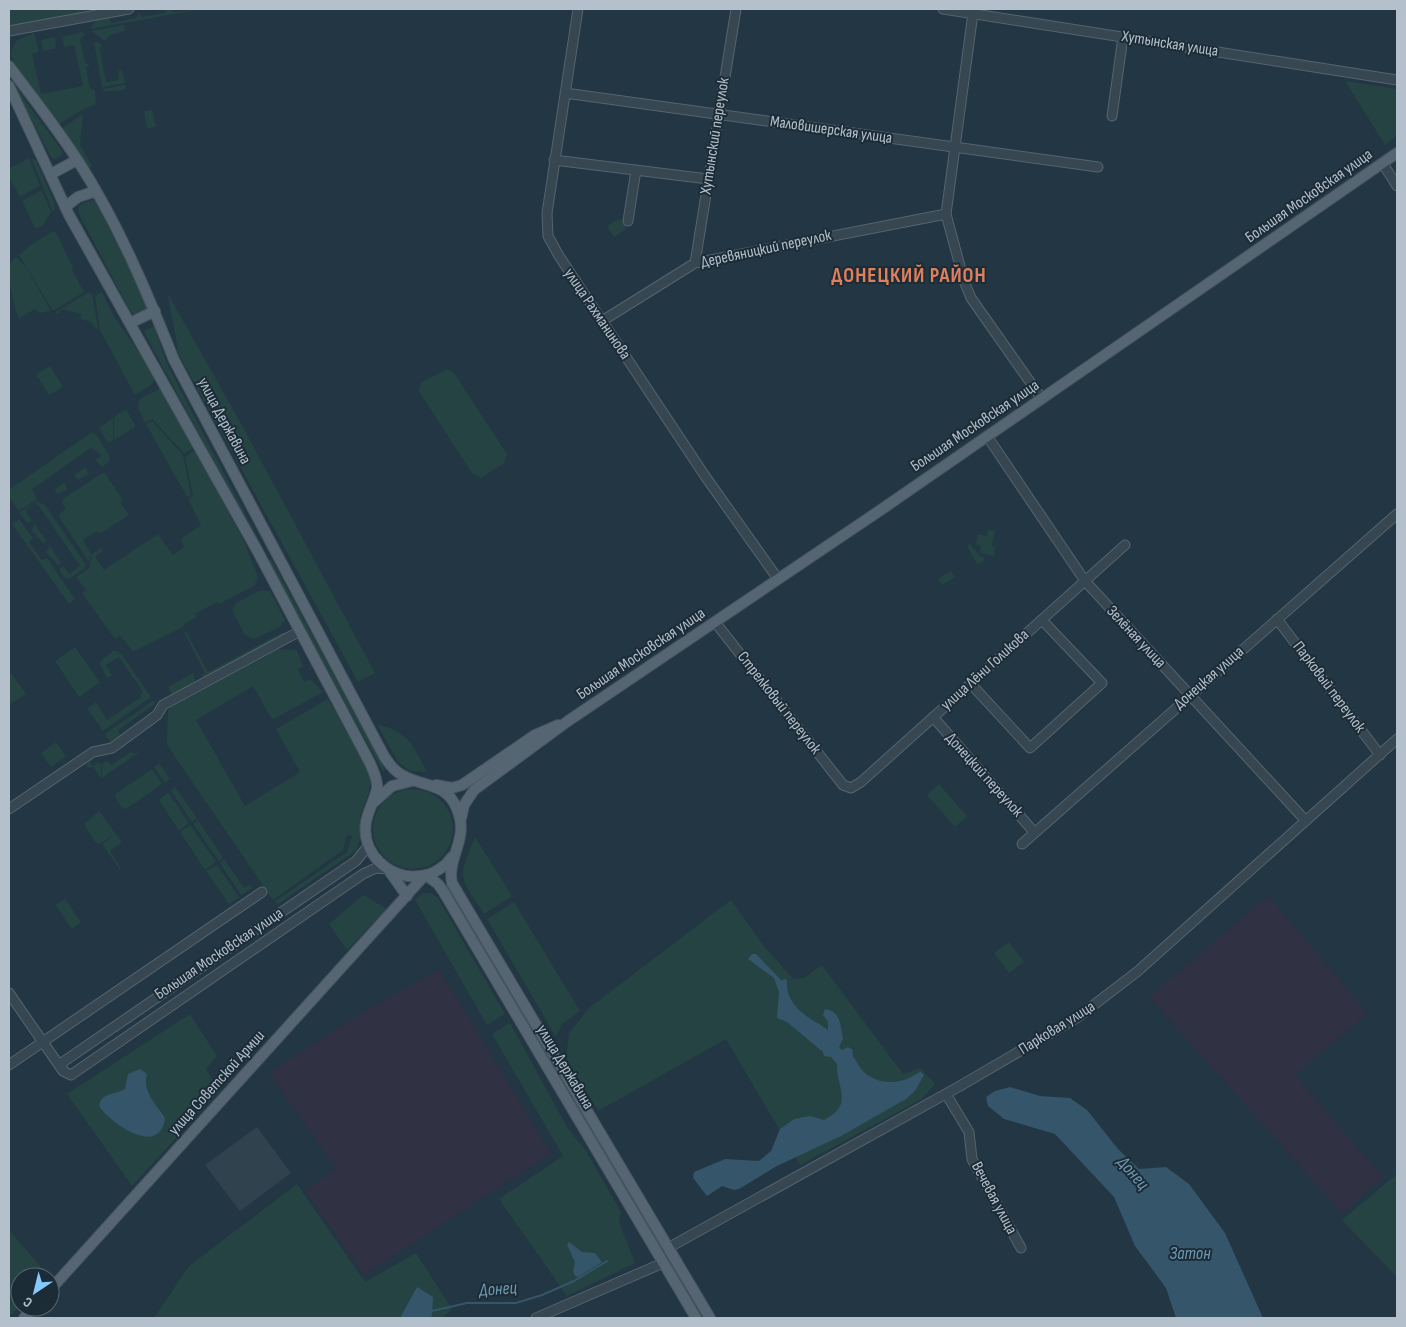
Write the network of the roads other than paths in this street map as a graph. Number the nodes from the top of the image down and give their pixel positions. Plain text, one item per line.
1 (129, 9) edge
2 (578, 9) edge
3 (736, 9) edge
4 (943, 9) edge
5 (972, 13) junction
6 (9, 31) edge
7 (1124, 37) junction
8 (9, 66) edge
9 (1397, 80) edge
10 (9, 86) edge
11 (565, 93) junction
12 (719, 114) junction
13 (1112, 116) dead end
14 (953, 147) junction
15 (1397, 153) edge
16 (77, 160) junction
17 (554, 160) junction
18 (1383, 164) junction
19 (1098, 167) dead end
20 (636, 170) junction
21 (51, 174) junction
22 (708, 179) junction
23 (1397, 186) edge
24 (96, 191) junction
25 (65, 207) junction
26 (946, 214) junction
27 (628, 221) dead end
28 (694, 263) junction
29 (155, 311) junction
30 (602, 321) junction
31 (130, 322) junction
32 (1042, 399) junction
33 (987, 436) junction
34 (1397, 514) edge
35 (273, 544) junction
36 (1125, 545) dead end
37 (258, 552) junction
38 (778, 578) junction
39 (1085, 581) junction
40 (1277, 619) junction
41 (1042, 620) junction
42 (715, 622) junction
43 (300, 631) junction
44 (970, 683) junction
45 (1190, 694) junction
46 (933, 717) junction
47 (568, 721) junction
48 (1397, 740) edge
49 (1380, 755) junction
50 (424, 782) junction
51 (843, 785) joint
52 (372, 804) junction
53 (9, 809) edge
54 (1306, 820) junction
55 (461, 827) junction
56 (1034, 832) junction
57 (1022, 844) dead end
58 (458, 845) junction
59 (368, 846) junction
60 (388, 869) junction
61 (426, 875) junction
62 (262, 892) dead end
63 (407, 896) junction
64 (9, 993) edge
65 (42, 1042) junction
66 (9, 1065) edge
67 (62, 1065) junction
68 (946, 1094) junction
69 (668, 1248) junction
70 (1021, 1248) dead end
71 (663, 1263) junction
72 (60, 1279) edge
73 (536, 1318) edge
74 (696, 1318) edge
75 (710, 1318) edge

1 - 6 street
2 - 11 street, улица Рахманинова
3 - 12 street, Хутынский переулок
4 - 5 street, Хутынская улица
5 - 7 street, Хутынская улица
5 - 14 street
7 - 9 street, Хутынская улица
7 - 13 street
8 - 16 main road, улица Державина
10 - 21 main road, улица Державина
11 - 12 street, Маловишерская улица
11 - 17 street, улица Рахманинова
12 - 14 street, Маловишерская улица
12 - 22 street, Хутынский переулок
14 - 19 street, Маловишерская улица
14 - 26 street
15 - 18 main road, Большая Московская улица
16 - 21 main road
16 - 24 main road, улица Державина
17 - 20 street
17 - 30 street, улица Рахманинова
18 - 23 street
18 - 32 main road, Большая Московская улица
20 - 22 street
20 - 27 street
21 - 25 main road, улица Державина
22 - 28 street, Хутынский переулок
24 - 25 main road
24 - 29 main road, улица Державина
25 - 31 main road, улица Державина
26 - 28 street, Деревяницкий переулок
26 - 32 street
28 - 30 street, Деревяницкий переулок
29 - 31 main road
29 - 35 main road, улица Державина
30 - 38 street, улица Рахманинова
31 - 37 main road, улица Державина
32 - 33 main road, Большая Московская улица
33 - 38 main road, Большая Московская улица
33 - 39 street, Зелёная улица
34 - 40 street, Донецкая улица
35 - 37 main road
35 - 50 main road, улица Державина
36 - 39 street, улица Лёни Голикова
37 - 43 main road, улица Державина
38 - 42 main road, Большая Московская улица
39 - 41 street, улица Лёни Голикова
39 - 45 street, Зелёная улица
40 - 45 street, Донецкая улица
40 - 49 street, Парковый переулок
41 - 44 street, улица Лёни Голикова
41 - 44 street
42 - 47 main road, Большая Московская улица
42 - 51 street, Стрелковый переулок
43 - 52 main road, улица Державина
43 - 53 street
44 - 46 street, улица Лёни Голикова
45 - 54 street, Зелёная улица
45 - 56 street, Донецкая улица
46 - 51 street, улица Лёни Голикова
46 - 56 street, Донецкий переулок
47 - 50 main road, Большая Московская улица
47 - 55 main road, Большая Московская улица
48 - 49 street, Парковая улица
49 - 54 street, Парковая улица
50 - 52 main road
50 - 55 main road, улица Державина
52 - 59 main road, улица Державина
54 - 68 street, Парковая улица
55 - 58 main road, улица Державина
56 - 57 street, Донецкая улица
58 - 61 main road, улица Державина
58 - 69 main road, улица Державина
59 - 60 main road
59 - 67 street, Большая Московская улица
60 - 61 main road
60 - 63 main road
60 - 67 street, Большая Московская улица
61 - 63 main road, улица Советской Армии
61 - 71 main road, улица Державина
62 - 65 street
63 - 72 main road, улица Советской Армии
64 - 65 street
65 - 66 street
65 - 67 street
68 - 69 street, Парковая улица
68 - 70 street, Вечевая улица
69 - 75 main road, улица Державина
71 - 73 street
71 - 74 main road, улица Державина

